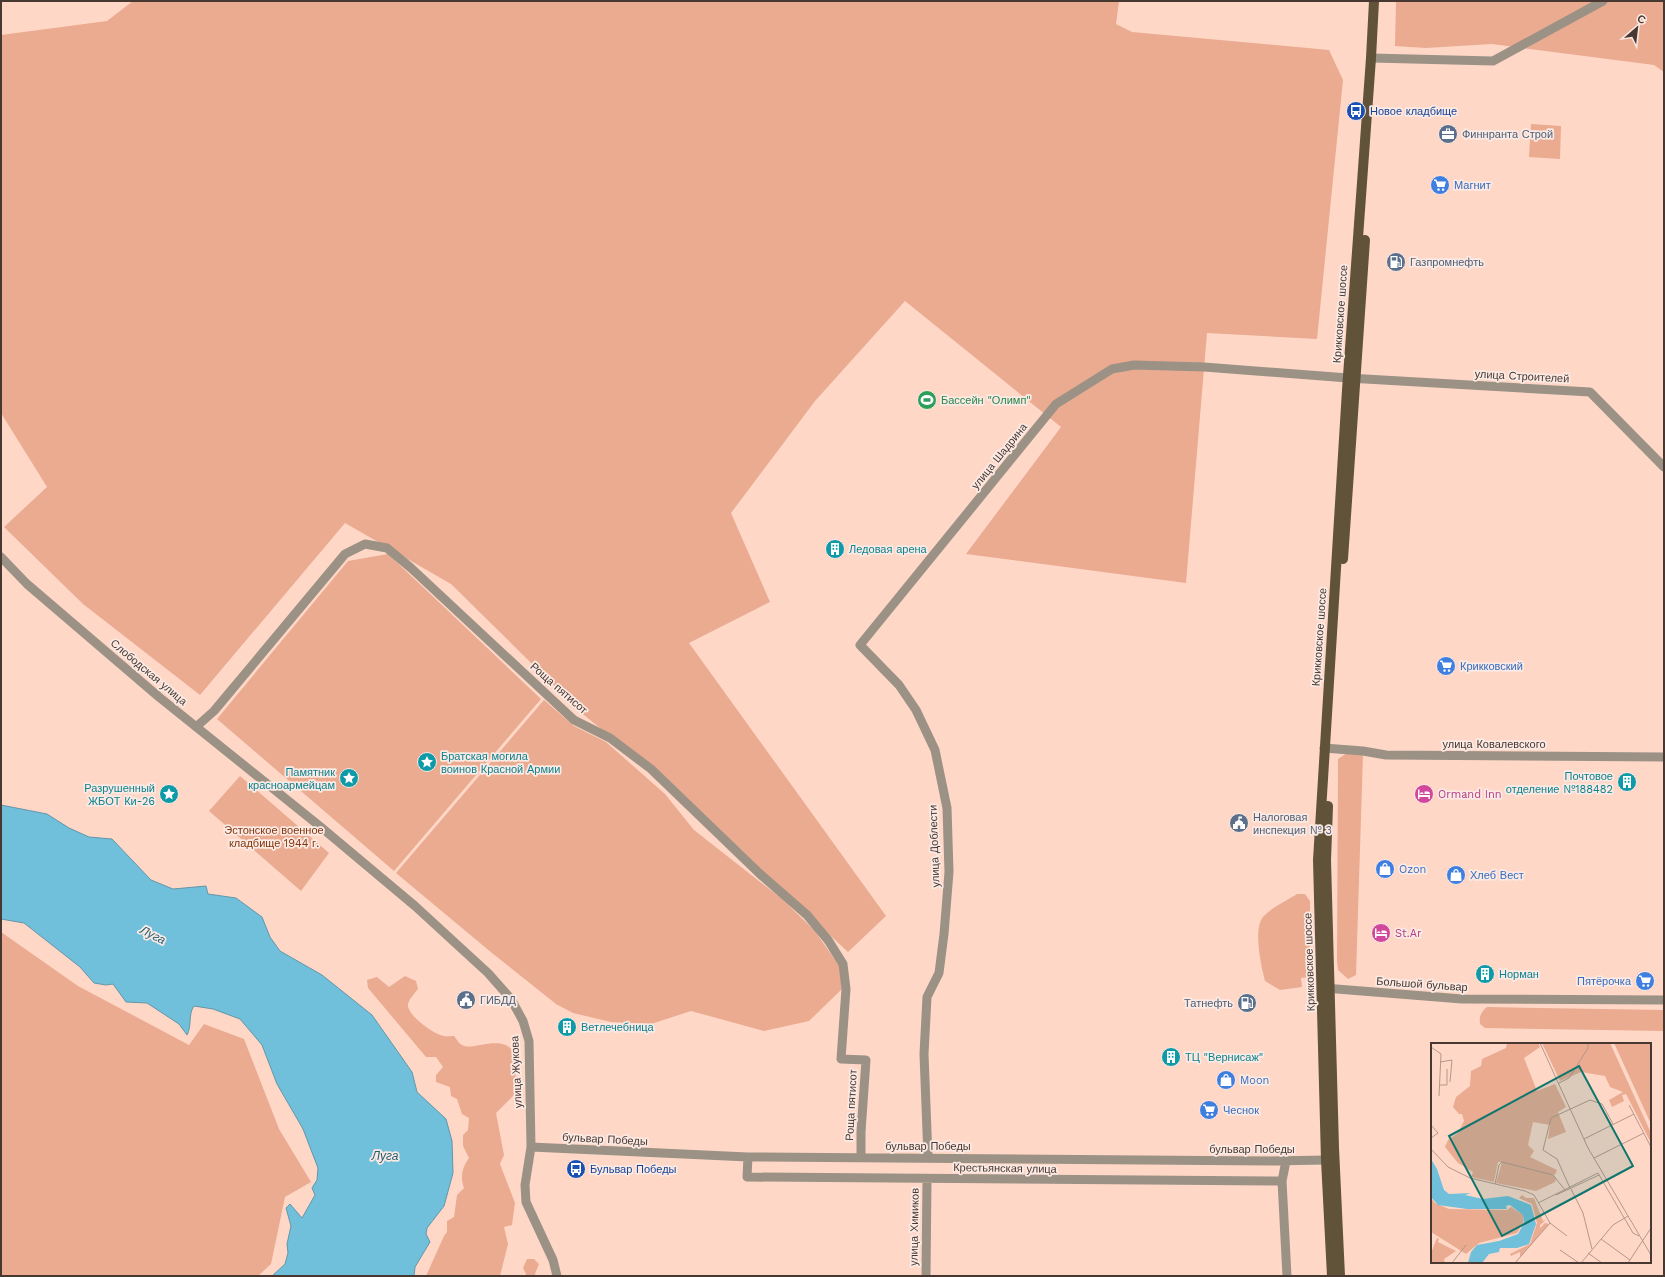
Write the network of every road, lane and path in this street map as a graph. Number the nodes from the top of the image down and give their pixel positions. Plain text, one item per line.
1 (1374, 1) edge
2 (1380, 1) edge
3 (1603, 1) edge
4 (1374, 58) junction
5 (1351, 379) junction
6 (1664, 467) edge
7 (1, 557) edge
8 (860, 645) joint
9 (196, 727) junction
10 (1328, 749) junction
11 (1664, 757) edge
12 (286, 800) joint
13 (1326, 988) junction
14 (1664, 1000) edge
15 (531, 1147) junction
16 (748, 1157) junction
17 (861, 1157) junction
18 (928, 1158) junction
19 (1326, 1160) junction
20 (1286, 1161) junction
21 (927, 1179) junction
22 (1282, 1181) junction
23 (557, 1276) edge
24 (926, 1276) edge
25 (1287, 1276) edge
26 (1332, 1276) edge
27 (1340, 1276) edge

1 - 4 main road, Крикковское шоссе
2 - 4 main road
3 - 4 street
4 - 5 main road, Крикковское шоссе
5 - 6 street, улица Строителей
5 - 8 street, улица Шадрина
5 - 10 main road, Крикковское шоссе
7 - 9 street, Слободская улица
8 - 18 street, улица Доблести
9 - 12 street, Слободская улица
9 - 17 street, Роща пятисот
10 - 11 street, улица Ковалевского
10 - 13 main road, Крикковское шоссе
12 - 15 street, улица Жукова
13 - 14 street, Большой бульвар
13 - 19 main road, Крикковское шоссе
13 - 27 main road
15 - 16 street, бульвар Победы
15 - 23 street, улица Жукова
16 - 17 street, бульвар Победы
16 - 21 street, Крестьянская улица
17 - 18 street, бульвар Победы
18 - 20 street, бульвар Победы
19 - 20 street, бульвар Победы
19 - 26 main road, Крикковское шоссе
20 - 22 street
21 - 22 street, Крестьянская улица
21 - 24 street, улица Химиков
22 - 25 street

